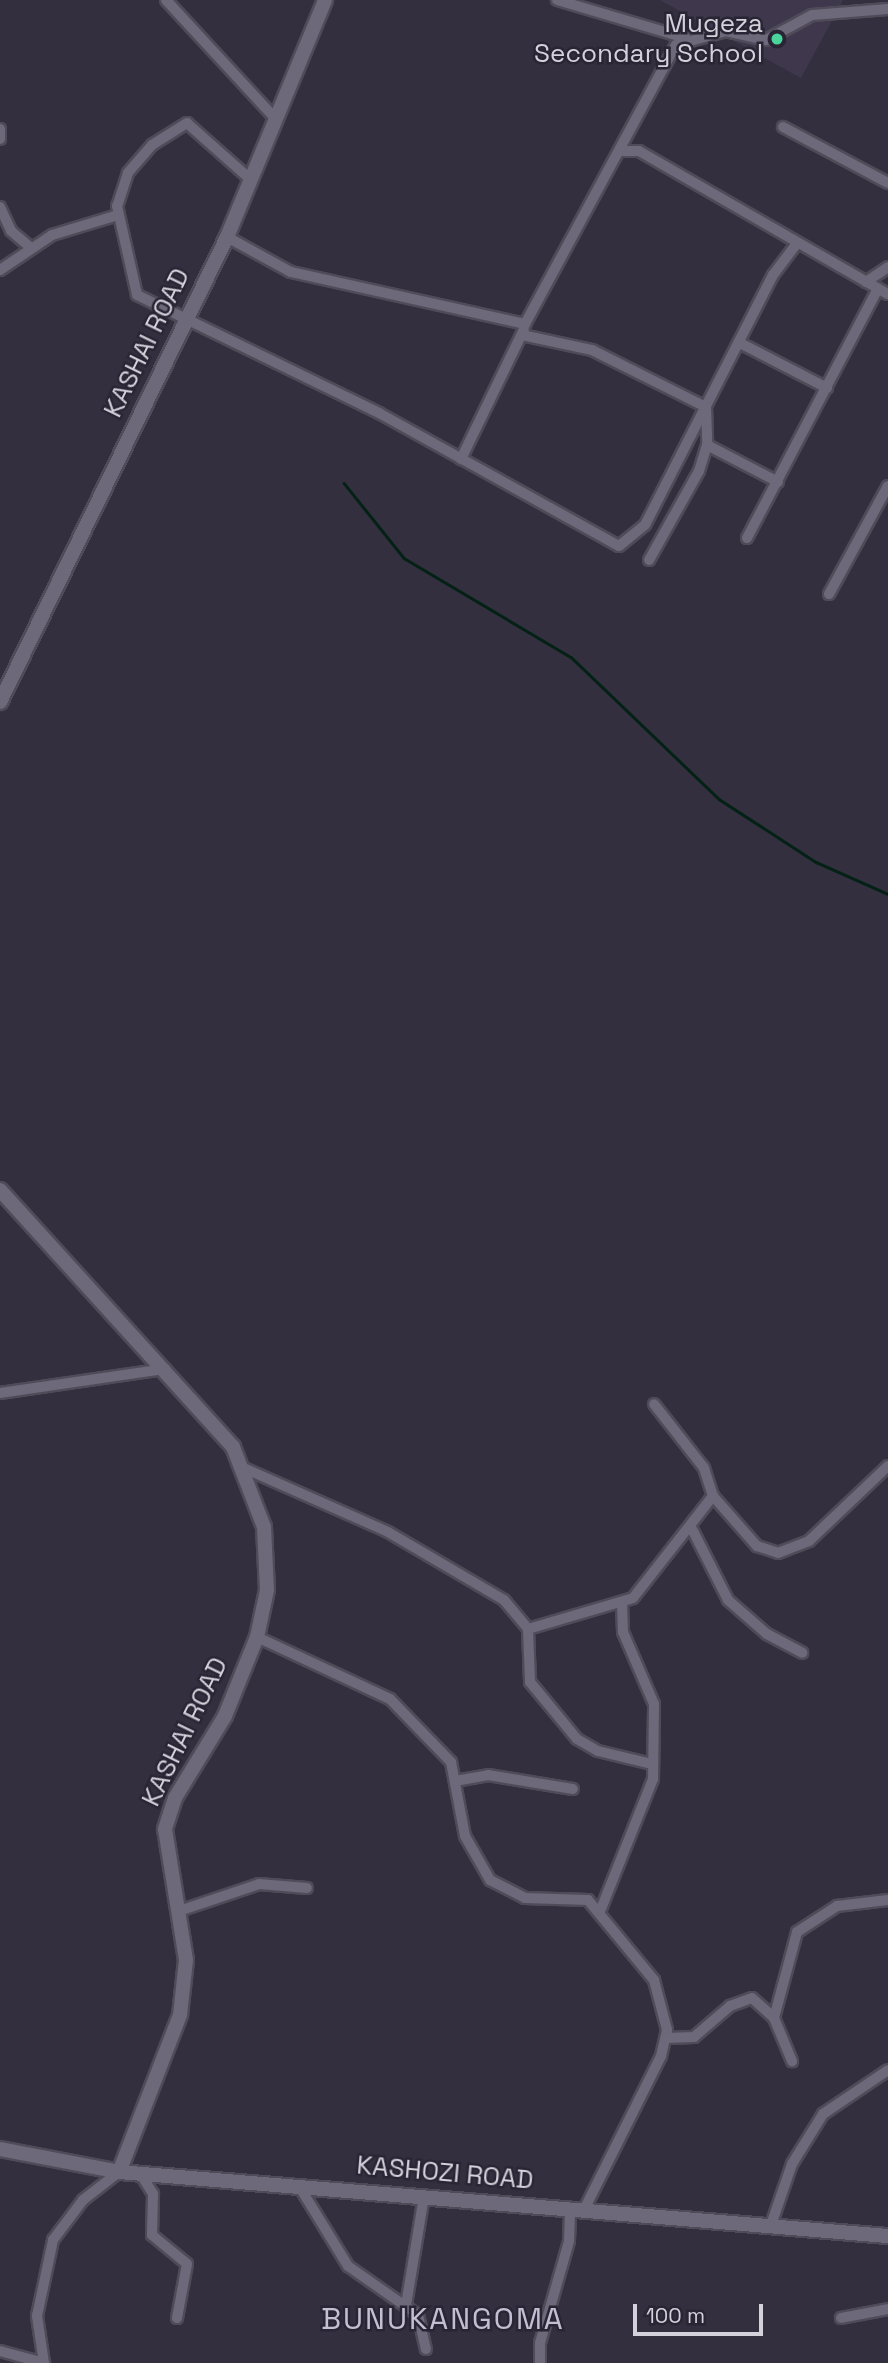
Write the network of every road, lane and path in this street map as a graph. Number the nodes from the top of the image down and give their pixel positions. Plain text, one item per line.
1 (166, 0) edge
2 (325, 0) edge
3 (557, 0) edge
4 (888, 9) edge
5 (685, 38) junction
6 (275, 118) junction
7 (783, 127) dead end
8 (0, 130) edge
9 (0, 139) edge
10 (620, 151) junction
11 (250, 179) junction
12 (888, 183) edge
13 (0, 207) edge
14 (118, 215) junction
15 (226, 237) junction
16 (796, 245) junction
17 (31, 247) junction
18 (888, 267) edge
19 (0, 270) edge
20 (866, 282) junction
21 (883, 291) edge
22 (184, 321) junction
23 (523, 330) junction
24 (740, 343) junction
25 (827, 388) junction
26 (706, 407) junction
27 (707, 445) junction
28 (461, 459) junction
29 (778, 482) junction
30 (888, 486) edge
31 (747, 538) dead end
32 (649, 560) dead end
33 (829, 594) dead end
34 (0, 702) edge
35 (0, 1190) edge
36 (165, 1369) junction
37 (0, 1393) edge
38 (654, 1404) dead end
39 (888, 1466) edge
40 (246, 1469) junction
41 (713, 1496) junction
42 (692, 1529) junction
43 (622, 1605) junction
44 (528, 1629) junction
45 (257, 1637) junction
46 (802, 1653) dead end
47 (652, 1764) junction
48 (455, 1781) junction
49 (573, 1789) dead end
50 (307, 1888) dead end
51 (888, 1900) edge
52 (601, 1909) junction
53 (179, 1911) junction
54 (774, 2018) junction
55 (666, 2038) junction
56 (792, 2061) dead end
57 (888, 2070) edge
58 (0, 2149) edge
59 (119, 2172) junction
60 (141, 2173) junction
61 (299, 2186) junction
62 (424, 2196) junction
63 (577, 2209) junction
64 (772, 2222) junction
65 (888, 2235) edge
66 (406, 2305) junction
67 (888, 2309) edge
68 (177, 2318) dead end
69 (841, 2318) dead end
70 (426, 2349) dead end
71 (0, 2351) edge
72 (44, 2363) edge
73 (540, 2363) edge

1 - 6 street
2 - 6 street, KASHAI ROAD
3 - 5 street
4 - 5 street
5 - 10 street
6 - 11 street, KASHAI ROAD
7 - 12 street
8 - 9 street
10 - 16 street
10 - 23 street
11 - 14 street
11 - 15 street, KASHAI ROAD
13 - 17 street
14 - 17 street
14 - 22 street
15 - 22 street, KASHAI ROAD
15 - 23 street
16 - 20 street
16 - 24 street
17 - 19 street
18 - 20 street
20 - 21 street
21 - 25 street
22 - 28 street
22 - 34 street, KASHAI ROAD
23 - 26 street
23 - 28 street
24 - 25 street
24 - 26 street
25 - 29 street
26 - 27 street
26 - 28 street
27 - 29 street
27 - 32 street
29 - 31 street
30 - 33 street
35 - 36 street, KASHAI ROAD
36 - 37 street
36 - 40 street, KASHAI ROAD
38 - 41 street
39 - 41 street
40 - 44 street
40 - 45 street, KASHAI ROAD
41 - 42 street
42 - 43 street
42 - 46 street
43 - 44 street
43 - 47 street
44 - 47 street
45 - 48 street
45 - 53 street, KASHAI ROAD
47 - 52 street
48 - 49 street
48 - 52 street
50 - 53 street
51 - 54 street
52 - 55 street
53 - 59 street, KASHAI ROAD
54 - 55 street
54 - 56 street
55 - 63 street
57 - 64 street
58 - 59 street, KASHOZI ROAD
59 - 60 street, KASHOZI ROAD
59 - 72 street
60 - 61 street, KASHOZI ROAD
60 - 68 street
61 - 62 street, KASHOZI ROAD
61 - 66 street
62 - 63 street, KASHOZI ROAD
62 - 66 street
63 - 64 street, KASHOZI ROAD
63 - 73 street
64 - 65 street, KASHOZI ROAD
66 - 70 street
67 - 69 street
71 - 72 street

